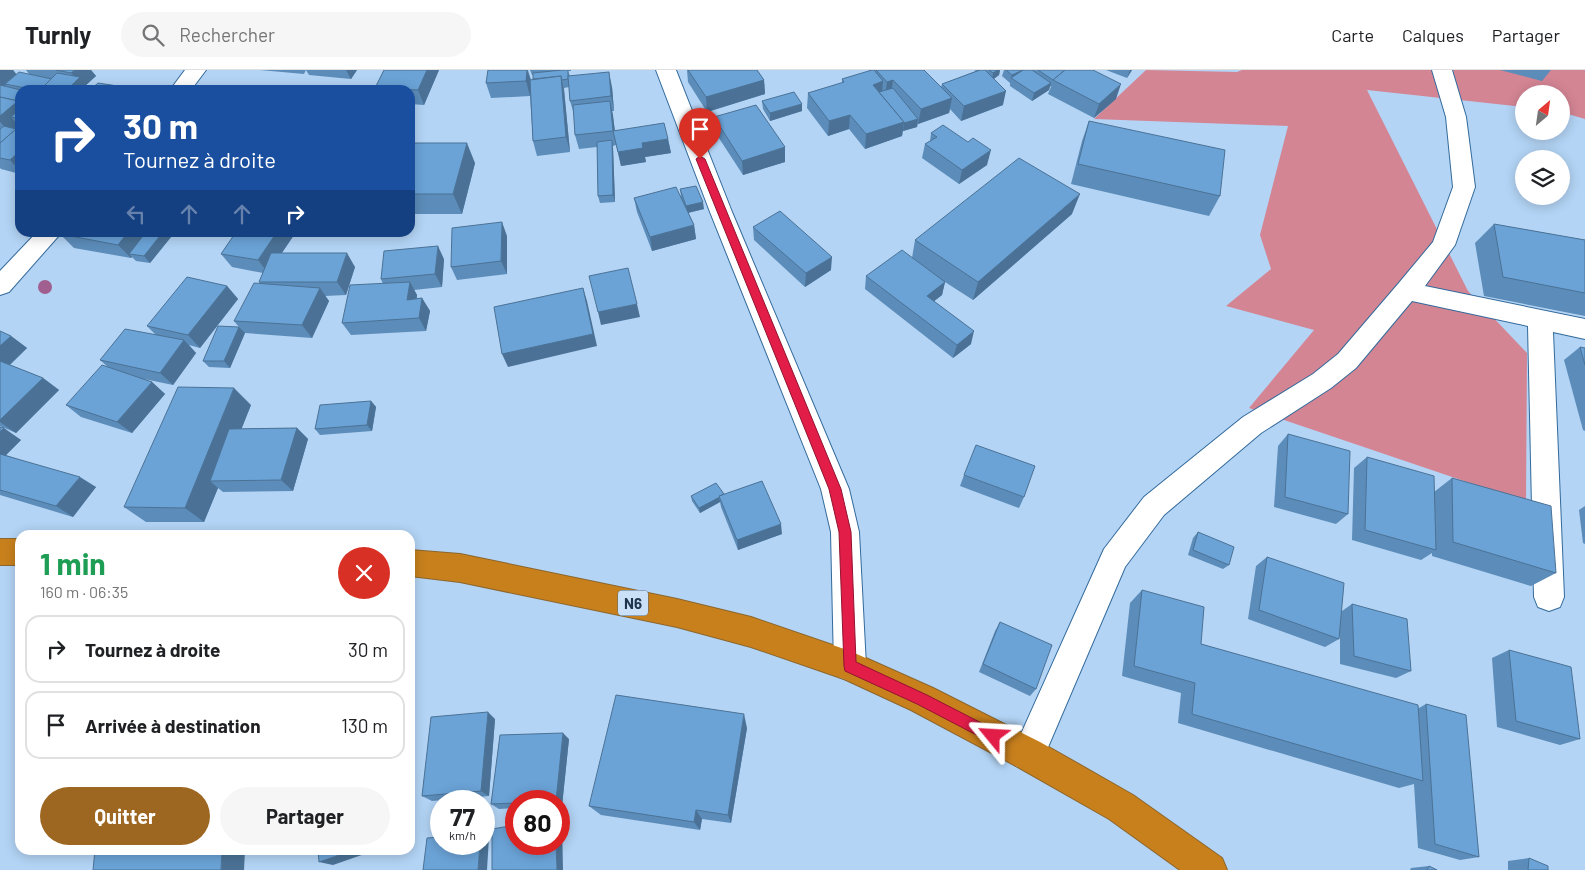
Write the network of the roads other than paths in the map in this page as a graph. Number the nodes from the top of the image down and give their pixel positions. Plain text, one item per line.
1 (196, 70) edge
2 (666, 70) edge
3 (1442, 70) edge
4 (184, 85) edge
5 (46, 237) edge
6 (0, 286) edge
7 (1407, 291) junction
8 (1540, 320) junction
9 (1585, 329) edge
10 (0, 552) edge
11 (15, 552) edge
12 (415, 564) edge
13 (1549, 597) dead end
14 (850, 666) junction
15 (1028, 754) junction
16 (1210, 870) edge

1 - 4 street
2 - 14 street
3 - 7 street
5 - 6 street
7 - 8 street
7 - 15 street
8 - 9 street
8 - 13 street
10 - 11 highway
12 - 14 highway, N6
14 - 15 highway
15 - 16 highway

